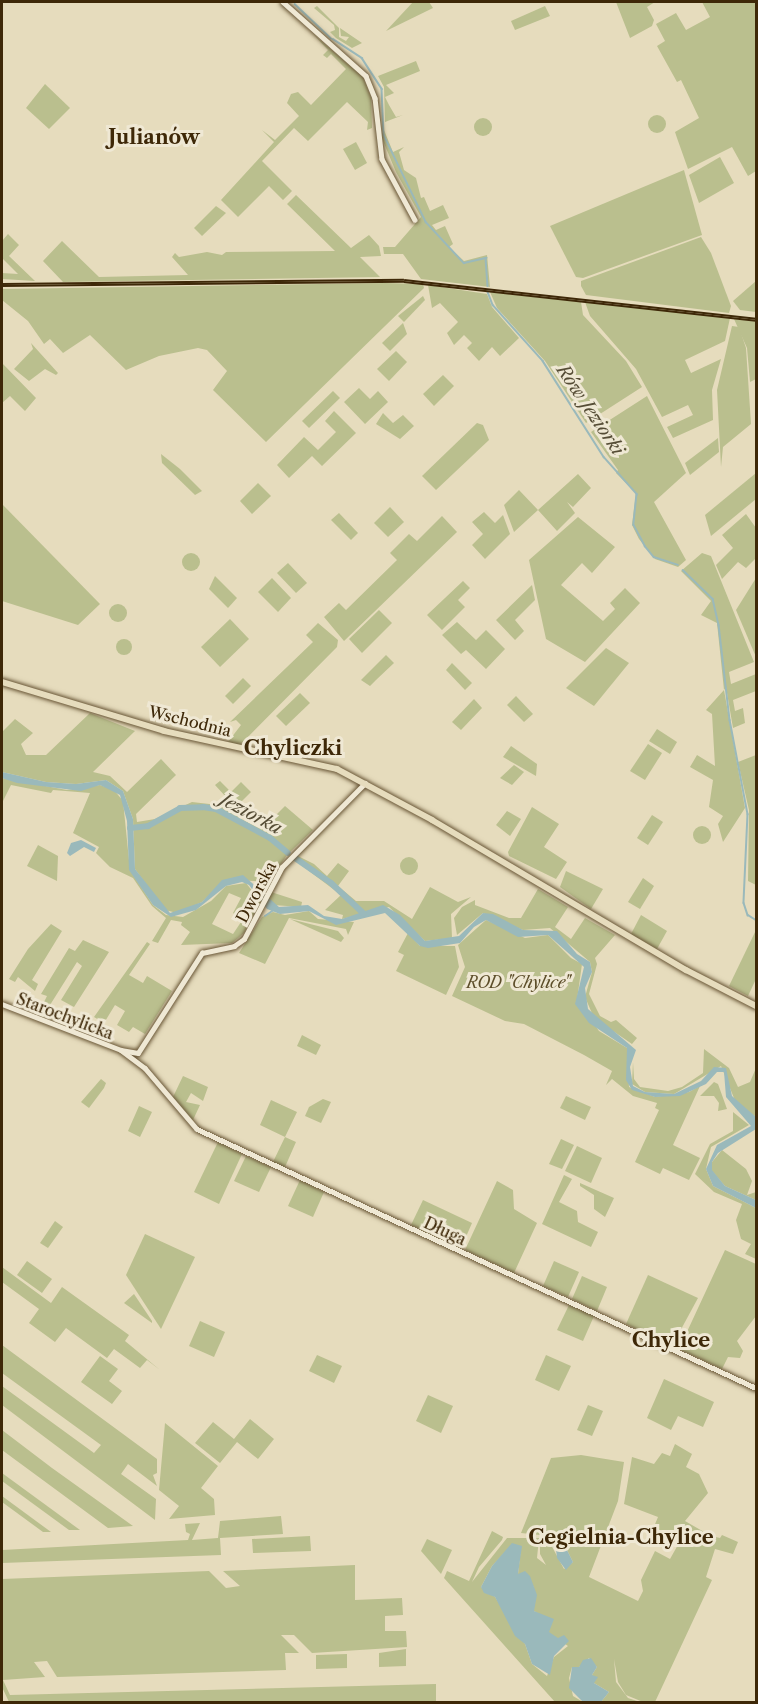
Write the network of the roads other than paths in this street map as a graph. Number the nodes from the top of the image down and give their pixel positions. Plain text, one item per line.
1 (283, 2) edge
2 (415, 220) dead end
3 (2, 682) edge
4 (364, 783) junction
5 (2, 1004) edge
6 (756, 1005) edge
7 (135, 1056) junction
8 (756, 1388) edge

1 - 2 street
3 - 4 main road, Wschodnia
4 - 6 main road, Wschodnia
4 - 7 street, Dworska
5 - 7 street, Starochylicka
7 - 8 street, Długa

